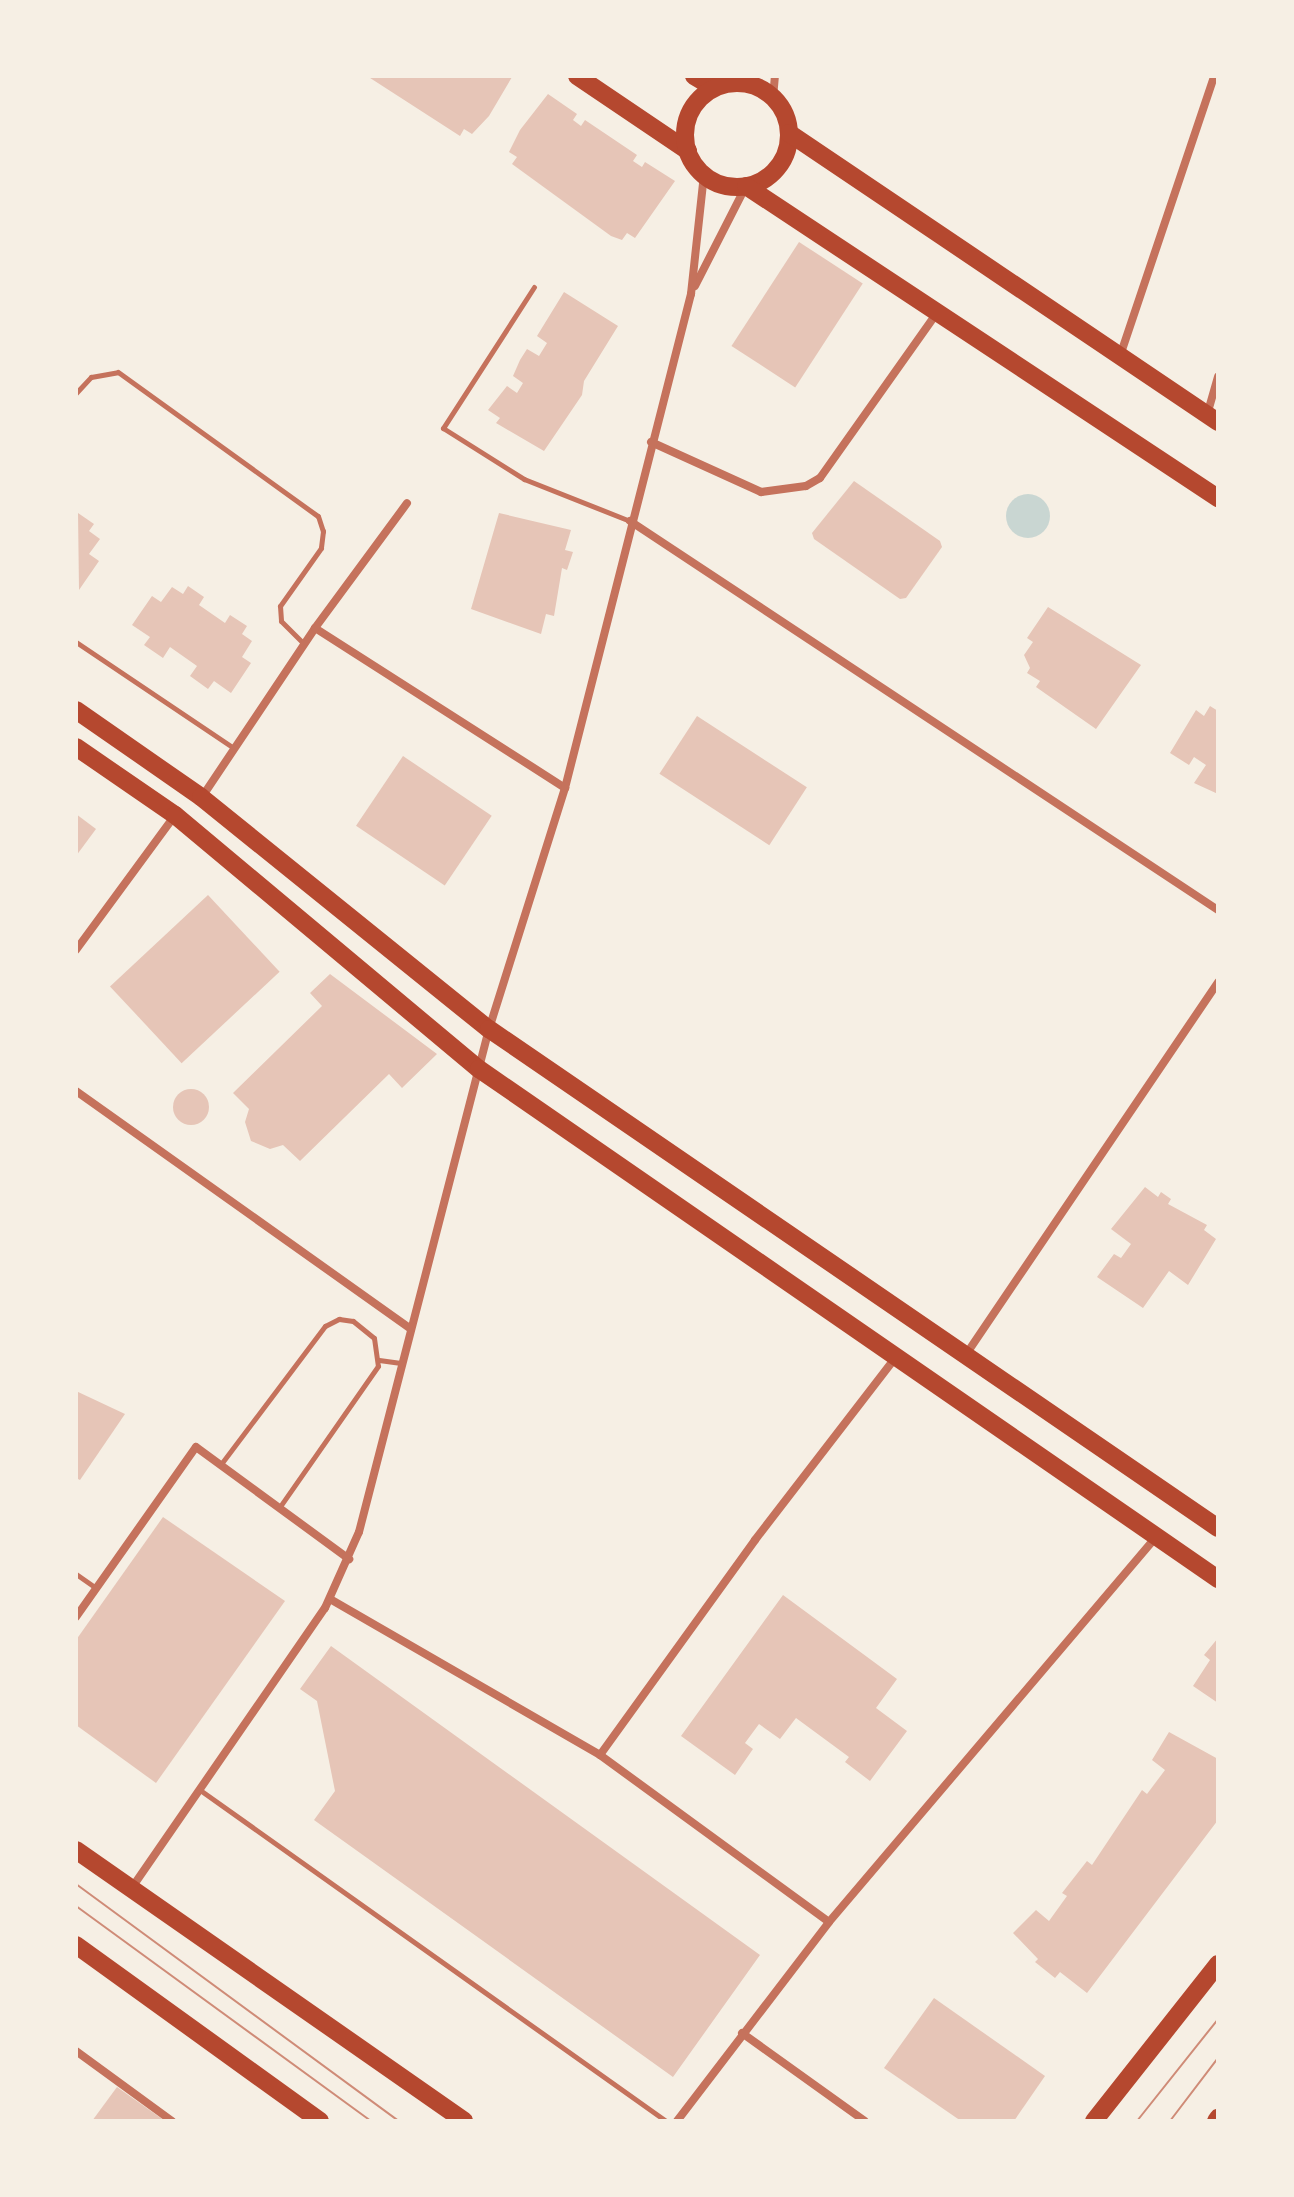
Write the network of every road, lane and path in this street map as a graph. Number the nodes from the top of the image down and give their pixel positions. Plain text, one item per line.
1 (577, 76) edge
2 (694, 76) edge
3 (775, 76) edge
4 (1214, 76) edge
5 (724, 82) edge
6 (773, 98) junction
7 (789, 133) junction
8 (688, 151) junction
9 (704, 175) junction
10 (746, 186) junction
11 (534, 287) dead end
12 (691, 294) junction
13 (937, 312) junction
14 (1119, 357) junction
15 (1218, 377) edge
16 (76, 393) edge
17 (1212, 418) edge
18 (651, 442) junction
19 (1218, 498) edge
20 (407, 503) dead end
21 (630, 521) junction
22 (315, 628) junction
23 (76, 642) edge
24 (304, 644) junction
25 (76, 710) edge
26 (76, 747) edge
27 (234, 748) junction
28 (565, 788) junction
29 (201, 797) junction
30 (175, 815) junction
31 (1218, 910) edge
32 (76, 950) edge
33 (1218, 982) edge
34 (489, 1029) junction
35 (479, 1069) junction
36 (76, 1091) edge
37 (410, 1328) junction
38 (897, 1356) junction
39 (964, 1356) junction
40 (379, 1360) junction
41 (401, 1363) junction
42 (220, 1465) junction
43 (279, 1508) junction
44 (1218, 1528) edge
45 (1156, 1537) junction
46 (349, 1559) junction
47 (76, 1574) edge
48 (1218, 1579) edge
49 (97, 1589) junction
50 (330, 1599) junction
51 (76, 1617) edge
52 (600, 1755) junction
53 (200, 1790) junction
54 (76, 1850) edge
55 (131, 1889) junction
56 (829, 1922) junction
57 (76, 1945) edge
58 (1218, 1964) edge
59 (742, 2033) junction
60 (76, 2051) edge
61 (318, 2120) edge
62 (172, 2121) edge
63 (464, 2121) edge
64 (666, 2121) edge
65 (677, 2121) edge
66 (865, 2121) edge
67 (1094, 2121) edge

1 - 8 main road
2 - 5 main road
3 - 6 street
4 - 14 street
5 - 6 main road
5 - 8 main road
6 - 7 main road
7 - 10 main road
7 - 14 main road
8 - 9 main road
9 - 10 main road
9 - 12 street
10 - 12 street
10 - 13 main road
11 - 21 lane
12 - 18 street
13 - 18 street
13 - 19 main road
14 - 17 main road
15 - 17 street
16 - 24 lane
18 - 21 street
20 - 22 street
21 - 28 street
21 - 31 street
22 - 24 street
22 - 28 street
23 - 27 lane
24 - 27 street
25 - 29 main road
26 - 30 main road
27 - 29 street
28 - 34 street
29 - 34 main road
30 - 32 street
30 - 35 main road
33 - 39 street
34 - 35 street
34 - 39 main road
35 - 37 street
35 - 38 main road
36 - 37 street
37 - 41 street
38 - 45 main road
38 - 52 street
39 - 44 main road
40 - 41 lane
40 - 42 lane
40 - 43 lane
41 - 46 street
42 - 43 street
42 - 49 street
43 - 46 street
45 - 48 main road
45 - 56 street
46 - 50 street
47 - 49 lane
49 - 51 street
50 - 52 street
50 - 53 street
52 - 56 street
53 - 55 street
53 - 64 lane
54 - 55 main road
55 - 63 main road
56 - 59 street
57 - 61 main road
58 - 67 main road
59 - 65 street
59 - 66 street
60 - 62 street

